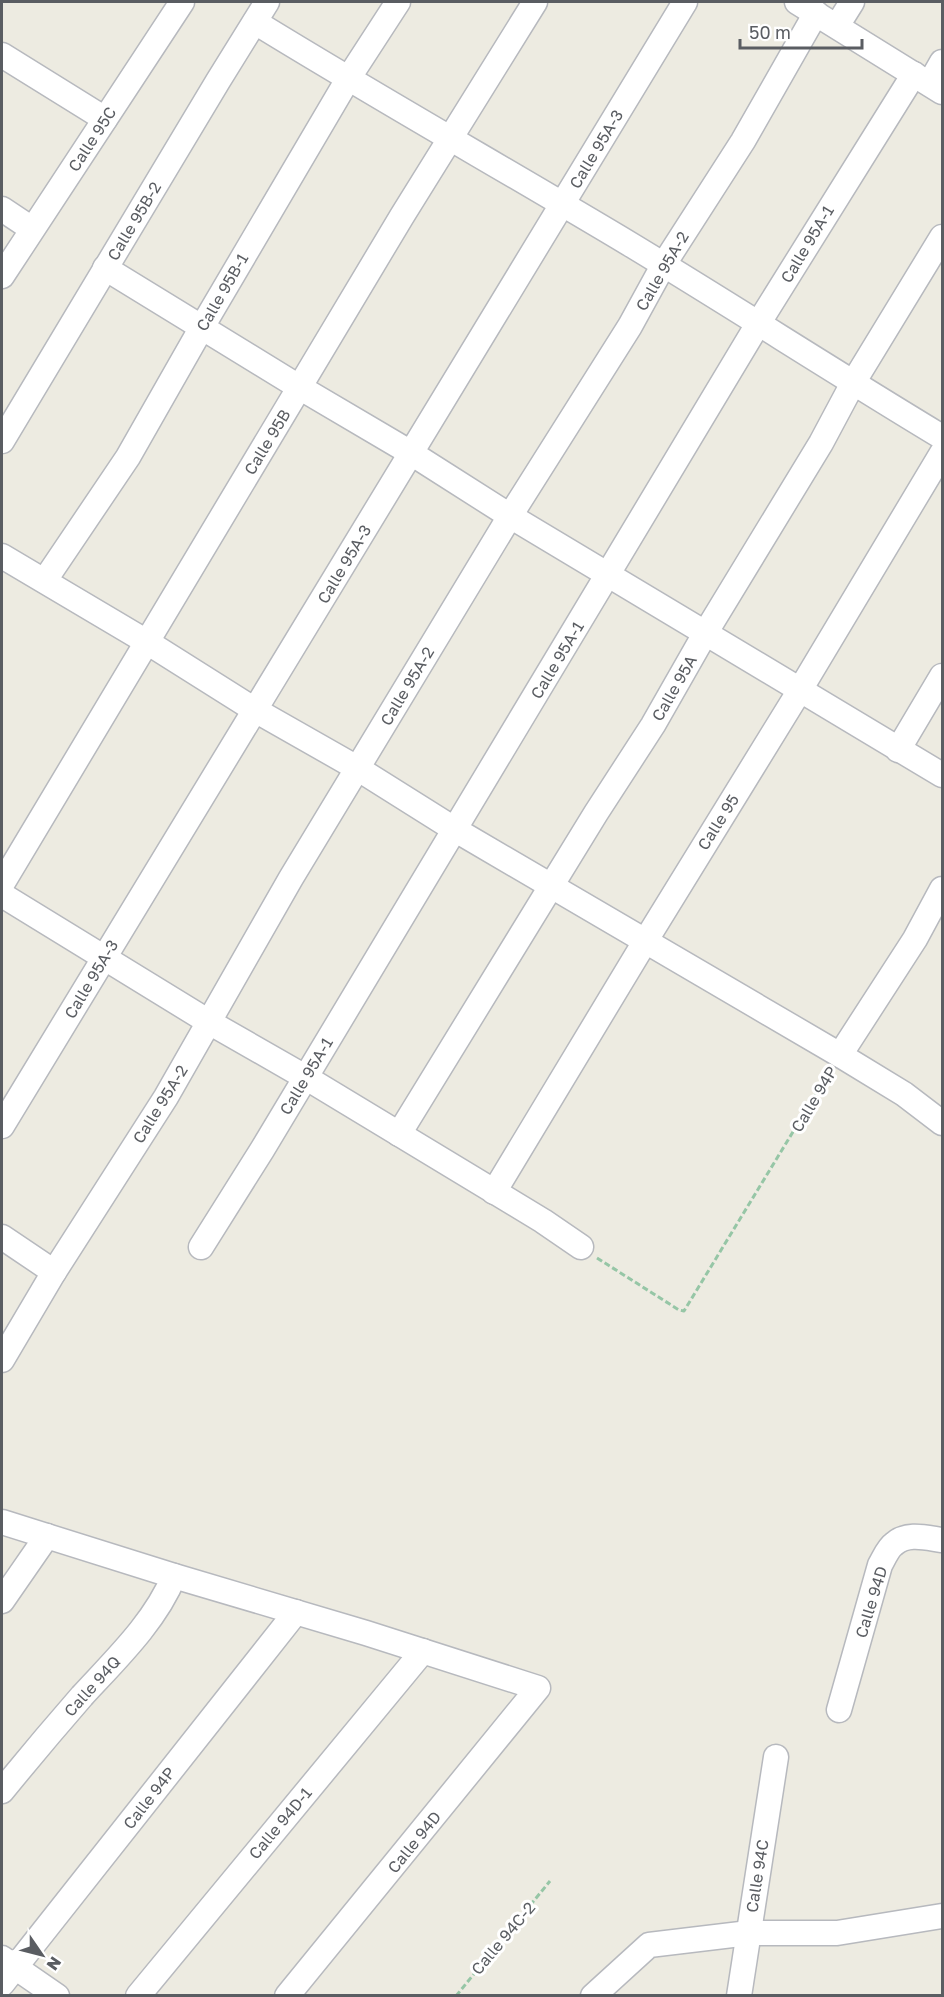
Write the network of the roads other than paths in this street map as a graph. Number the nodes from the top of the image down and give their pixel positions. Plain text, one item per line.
1 (182, 2) edge
2 (398, 2) edge
3 (535, 2) edge
4 (685, 2) edge
5 (852, 2) edge
6 (806, 7) edge
7 (261, 12) edge
8 (837, 26) junction
9 (2, 56) edge
10 (942, 62) edge
11 (348, 79) junction
12 (929, 83) edge
13 (105, 119) junction
14 (451, 138) junction
15 (562, 204) junction
16 (2, 209) edge
17 (32, 229) junction
18 (942, 237) edge
19 (664, 264) junction
20 (105, 268) junction
21 (2, 276) edge
22 (758, 324) junction
23 (202, 327) junction
24 (853, 383) junction
25 (299, 387) junction
26 (942, 437) edge
27 (2, 441) edge
28 (411, 453) junction
29 (942, 453) edge
30 (510, 516) junction
31 (2, 556) edge
32 (608, 575) junction
33 (45, 580) junction
34 (706, 632) junction
35 (147, 642) junction
36 (942, 676) edge
37 (800, 690) junction
38 (255, 710) junction
39 (898, 750) junction
40 (357, 768) junction
41 (942, 775) edge
42 (454, 829) junction
43 (2, 884) edge
44 (552, 886) junction
45 (942, 889) edge
46 (2, 895) edge
47 (645, 940) junction
48 (105, 957) junction
49 (209, 1022) junction
50 (840, 1055) junction
51 (305, 1077) junction
52 (940, 1116) edge
53 (2, 1126) edge
54 (399, 1134) junction
55 (495, 1192) junction
56 (2, 1237) edge
57 (201, 1247) dead end
58 (581, 1247) road end
59 (54, 1272) junction
60 (2, 1360) edge
61 (2, 1522) edge
62 (47, 1536) junction
63 (942, 1540) edge
64 (174, 1576) junction
65 (2, 1601) edge
66 (296, 1612) junction
67 (423, 1651) junction
68 (839, 1710) dead end
69 (776, 1757) dead end
70 (2, 1791) edge
71 (942, 1916) edge
72 (748, 1933) junction
73 (6, 1970) edge
74 (57, 1995) edge
75 (138, 1995) edge
76 (287, 1995) edge
77 (593, 1995) edge
78 (739, 1995) edge

1 - 13 street, Calle 95C
2 - 11 street, Calle 95B-1
3 - 14 street, Calle 95B
4 - 15 street, Calle 95A-3
5 - 8 street
6 - 8 street
6 - 19 street, Calle 95A-2
7 - 11 street
7 - 20 street, Calle 95B-2
8 - 12 street
9 - 13 street
10 - 12 street, Calle 95A-1
11 - 14 street
11 - 23 street, Calle 95B-1
12 - 22 street, Calle 95A-1
13 - 17 street, Calle 95C
14 - 15 street
14 - 25 street, Calle 95B
15 - 19 street
15 - 28 street, Calle 95A-3
16 - 17 street
17 - 21 street, Calle 95C
18 - 24 street, Calle 95A
19 - 22 street
19 - 30 street, Calle 95A-2
20 - 23 street
20 - 27 street, Calle 95B-2
22 - 24 street
22 - 32 street, Calle 95A-1
23 - 25 street
23 - 33 street, Calle 95B-1
24 - 26 street
24 - 34 street, Calle 95A
25 - 28 street
25 - 35 street, Calle 95B
28 - 30 street
28 - 38 street, Calle 95A-3
29 - 37 street, Calle 95
30 - 32 street
30 - 40 street, Calle 95A-2
31 - 33 street
32 - 34 street
32 - 42 street, Calle 95A-1
33 - 35 street
34 - 37 street
34 - 44 street, Calle 95A
35 - 38 street
35 - 43 street, Calle 95B
36 - 39 street
37 - 39 street
37 - 47 street, Calle 95
38 - 40 street
38 - 48 street, Calle 95A-3
39 - 41 street
40 - 42 street
40 - 49 street, Calle 95A-2
42 - 44 street
42 - 51 street, Calle 95A-1
44 - 47 street
44 - 54 street, Calle 95A
45 - 50 street, Calle 94P
46 - 48 street
47 - 50 street
47 - 55 street, Calle 95
48 - 49 street
48 - 53 street, Calle 95A-3
49 - 51 street
49 - 59 street, Calle 95A-2
50 - 52 street
51 - 54 street
51 - 57 street, Calle 95A-1
54 - 55 street
55 - 58 street
56 - 59 street
59 - 60 street, Calle 95A-2
61 - 62 street
62 - 64 street
62 - 65 street
63 - 68 street, Calle 94D
64 - 66 street
64 - 70 street, Calle 94Q
66 - 67 street
66 - 73 street, Calle 94P
67 - 75 street, Calle 94D-1
67 - 76 street, Calle 94D
69 - 72 street, Calle 94C
71 - 72 street
72 - 77 street
72 - 78 street, Calle 94C
73 - 74 street

